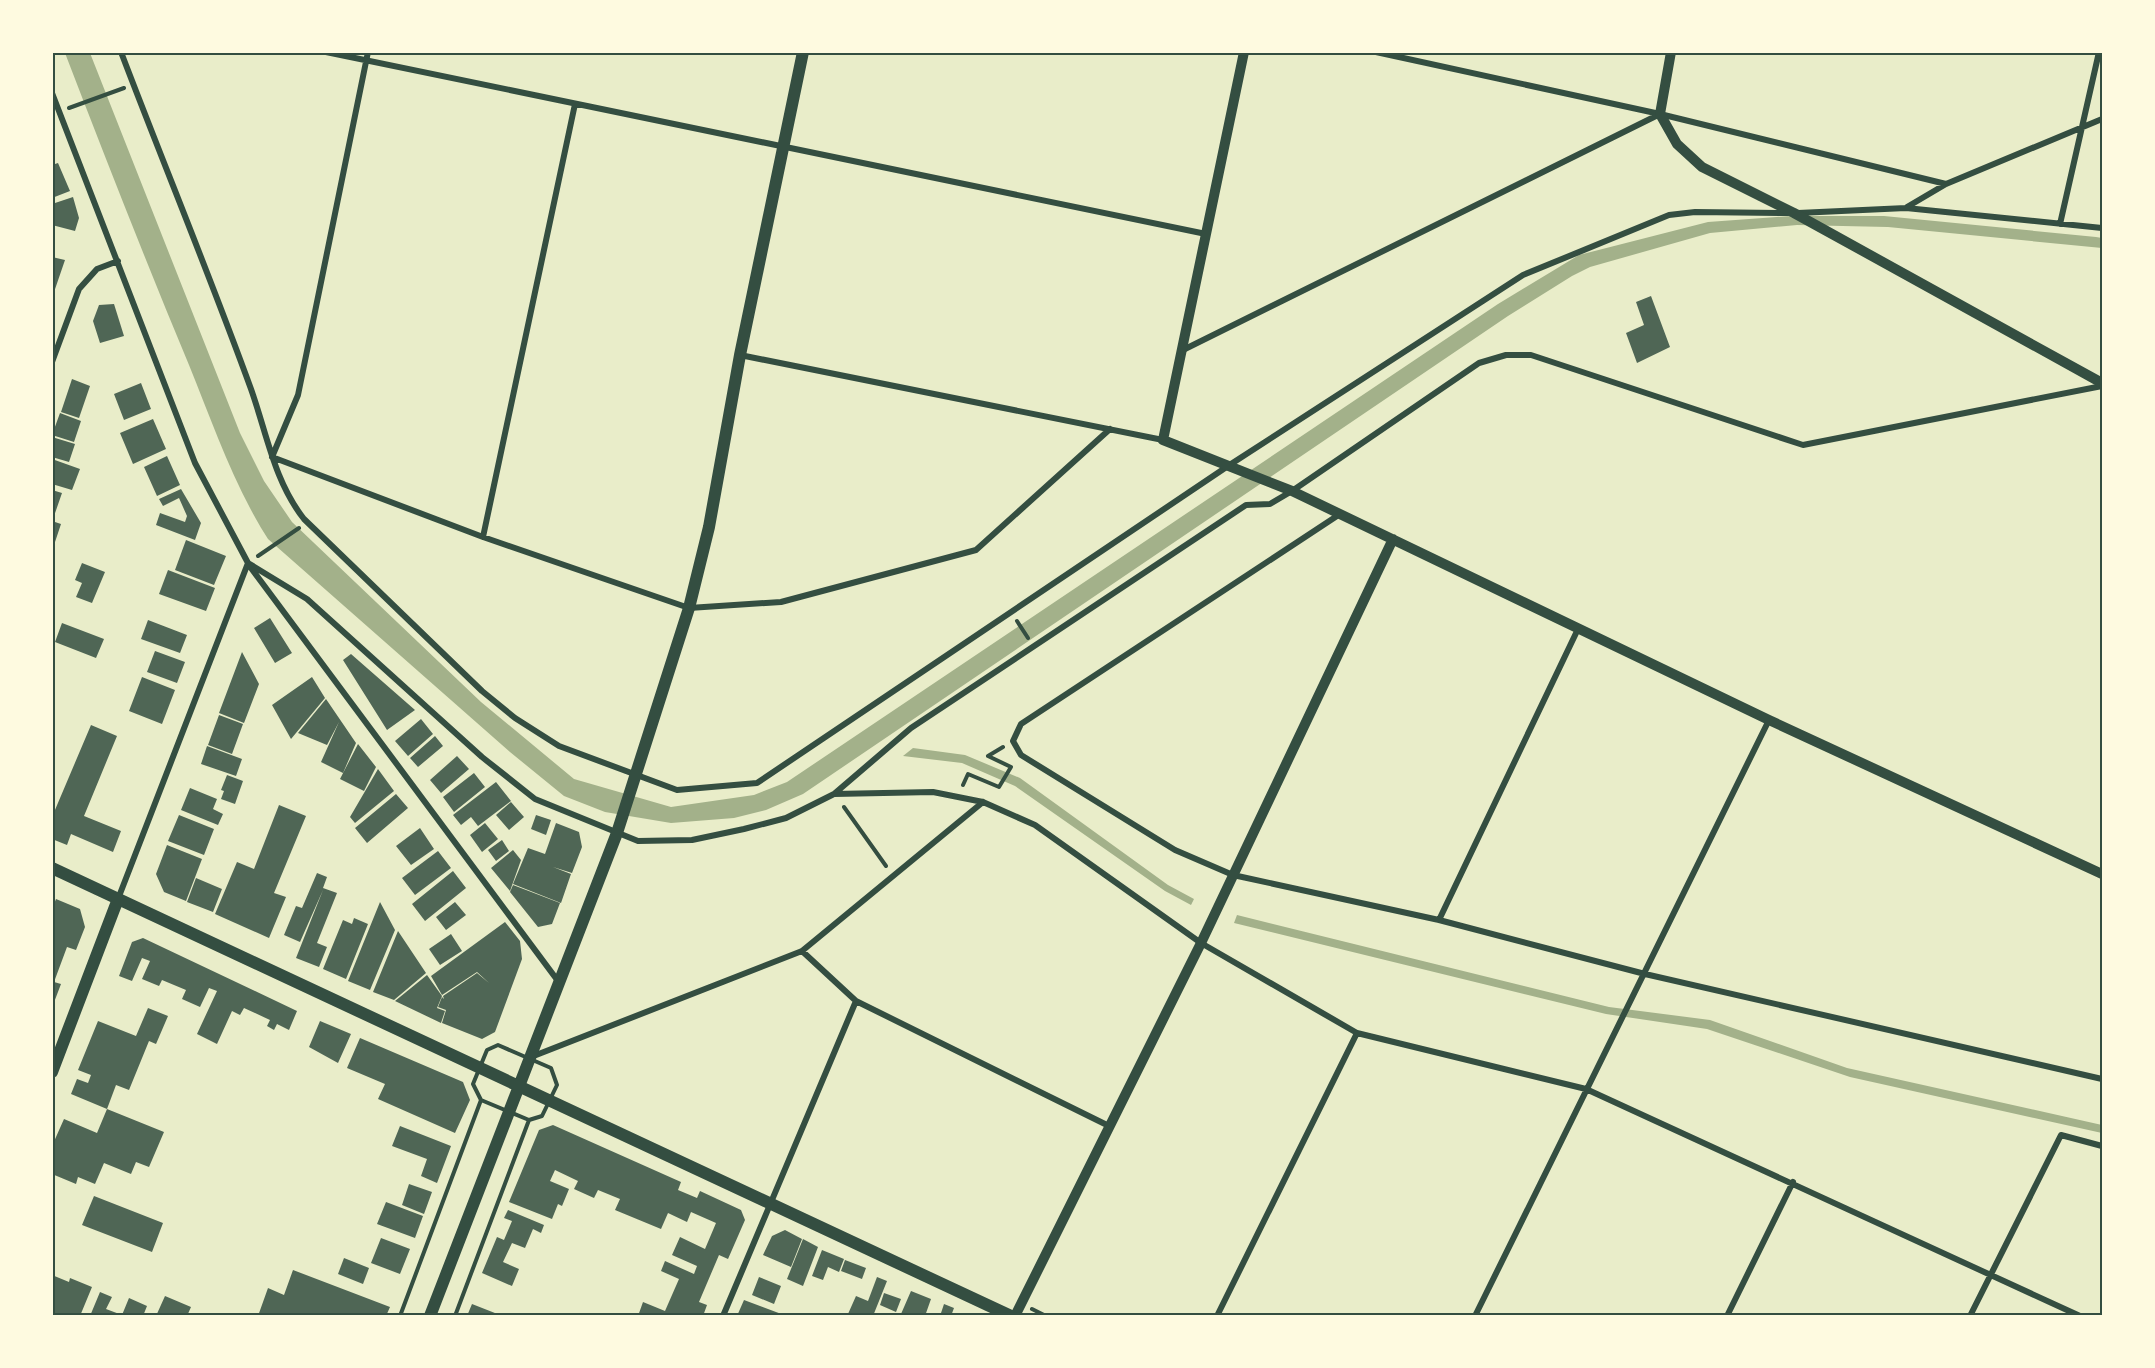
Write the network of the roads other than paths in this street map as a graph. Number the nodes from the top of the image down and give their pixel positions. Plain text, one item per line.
1 (121, 52) edge
2 (326, 52) edge
3 (368, 52) edge
4 (803, 52) edge
5 (1244, 52) edge
6 (1376, 52) edge
7 (1671, 52) edge
8 (2099, 52) edge
9 (366, 61) junction
10 (52, 93) edge
11 (575, 104) junction
12 (1660, 114) junction
13 (2103, 119) edge
14 (2083, 126) junction
15 (784, 147) junction
16 (1946, 184) junction
17 (1906, 208) junction
18 (1794, 213) junction
19 (2060, 224) junction
20 (2103, 228) edge
21 (1206, 234) junction
22 (118, 261) junction
23 (1182, 351) junction
24 (740, 355) junction
25 (53, 358) edge
26 (2103, 385) edge
27 (1110, 429) junction
28 (1163, 440) junction
29 (272, 457) junction
30 (1231, 464) junction
31 (1292, 490) junction
32 (1340, 514) junction
33 (483, 537) junction
34 (1393, 539) junction
35 (248, 563) junction
36 (689, 608) junction
37 (1578, 629) junction
38 (1769, 720) junction
39 (636, 777) junction
40 (834, 794) junction
41 (982, 802) junction
42 (617, 833) junction
43 (52, 868) edge
44 (2103, 874) edge
45 (1233, 875) junction
46 (118, 899) junction
47 (1439, 920) junction
48 (1201, 943) junction
49 (802, 951) junction
50 (1645, 974) junction
51 (559, 981) junction
52 (856, 1001) junction
53 (1357, 1033) junction
54 (528, 1058) junction
55 (52, 1072) edge
56 (2103, 1079) edge
57 (517, 1086) junction
58 (1586, 1089) junction
59 (1109, 1126) junction
60 (2103, 1146) edge
61 (1793, 1182) junction
62 (771, 1204) junction
63 (1991, 1273) junction
64 (430, 1316) edge
65 (723, 1316) edge
66 (1013, 1316) edge
67 (1216, 1316) edge
68 (1475, 1316) edge
69 (1727, 1316) edge
70 (1970, 1316) edge
71 (2080, 1316) edge

1 - 29 street
2 - 9 street
3 - 9 street
4 - 15 main road
5 - 21 street
6 - 12 street
7 - 12 street
8 - 14 street
9 - 11 street
9 - 29 street
10 - 22 street
11 - 15 street
11 - 33 street
12 - 16 street
12 - 18 street
12 - 23 street
13 - 14 street
14 - 16 street
14 - 19 street
15 - 21 street
15 - 24 main road
16 - 17 street
17 - 18 street
17 - 19 street
18 - 26 street
18 - 30 street
19 - 20 street
21 - 23 street
22 - 25 street
22 - 35 street
23 - 28 street
24 - 27 street
24 - 36 main road
26 - 31 street
27 - 28 street
27 - 36 street
28 - 30 street
29 - 33 street
29 - 39 street
30 - 31 street
30 - 39 street
31 - 32 street
31 - 40 street
32 - 34 street
32 - 45 street
33 - 36 street
34 - 37 street
34 - 45 street
35 - 42 street
35 - 46 street
35 - 51 street
36 - 39 main road
37 - 38 street
37 - 47 street
38 - 44 street
38 - 50 street
39 - 42 main road
40 - 41 street
40 - 42 street
41 - 48 street
41 - 49 street
42 - 51 main road
43 - 46 main road
45 - 47 street
45 - 48 street
46 - 55 main road
46 - 57 main road
47 - 50 street
48 - 53 street
48 - 59 street
49 - 52 street
49 - 54 street
50 - 56 street
50 - 58 street
51 - 54 main road
52 - 59 street
52 - 62 street
53 - 58 street
53 - 67 street
54 - 57 main road
57 - 62 main road
57 - 64 main road
58 - 61 street
58 - 68 street
59 - 66 street
60 - 63 street
61 - 63 street
61 - 69 street
62 - 65 street
62 - 66 main road
63 - 70 street
63 - 71 street

